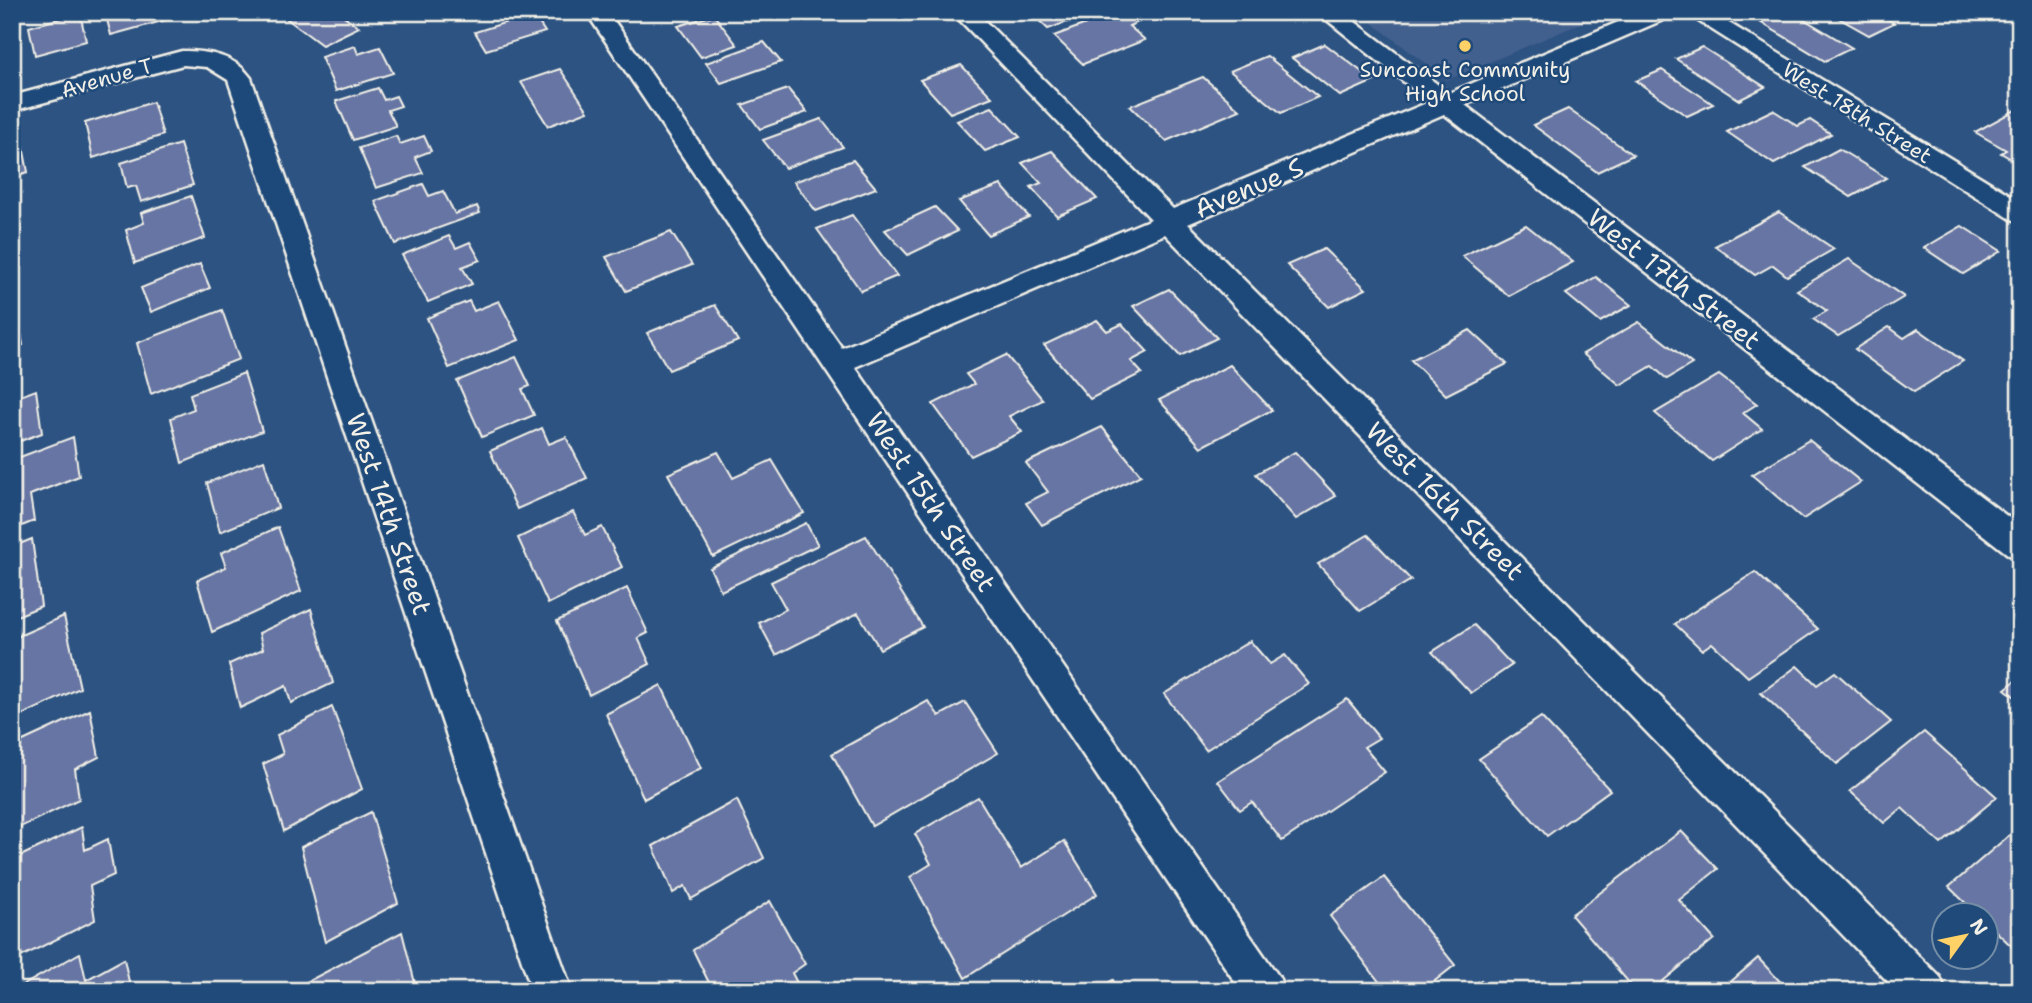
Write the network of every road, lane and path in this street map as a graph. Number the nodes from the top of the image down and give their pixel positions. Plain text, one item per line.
1 (597, 12) edge
2 (964, 12) edge
3 (1328, 12) edge
4 (1662, 12) edge
5 (1695, 12) edge
6 (204, 58) joint
7 (12, 104) edge
8 (1447, 104) junction
9 (2020, 213) edge
10 (1169, 222) junction
11 (836, 363) junction
12 (2020, 545) edge
13 (552, 991) edge
14 (1265, 991) edge
15 (1926, 991) edge

1 - 11 street, West 15th Street
2 - 10 street, West 16th Street
3 - 8 street, West 17th Street
4 - 8 street, Avenue S
5 - 9 street, West 18th Street
6 - 7 street, Avenue T
6 - 13 street, West 14th Street
8 - 10 street, Avenue S
8 - 12 street, West 17th Street
10 - 11 street, Avenue S
10 - 15 street, West 16th Street
11 - 14 street, West 15th Street

